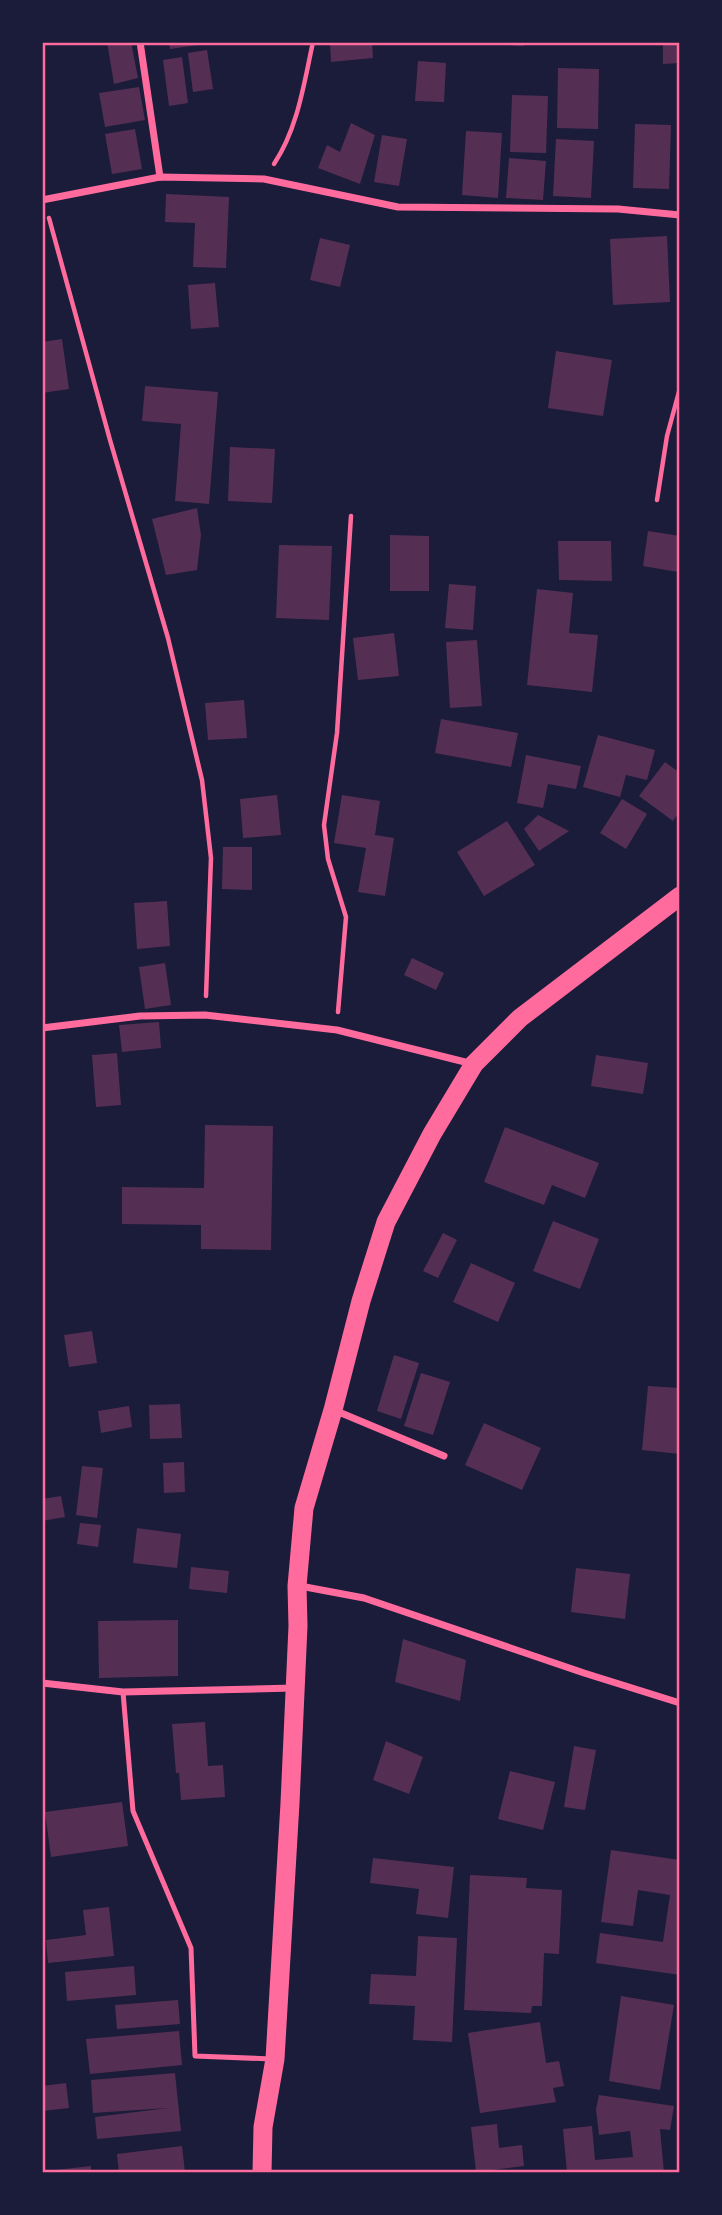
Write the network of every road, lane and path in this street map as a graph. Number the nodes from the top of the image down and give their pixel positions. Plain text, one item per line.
1 (140, 42) edge
2 (313, 42) edge
3 (160, 177) junction
4 (264, 179) junction
5 (43, 200) edge
6 (680, 215) edge
7 (680, 388) edge
8 (657, 500) dead end
9 (351, 516) dead end
10 (680, 895) edge
11 (205, 1015) junction
12 (42, 1028) edge
13 (337, 1030) junction
14 (474, 1064) junction
15 (333, 1410) junction
16 (444, 1455) dead end
17 (297, 1586) junction
18 (42, 1683) edge
19 (295, 1688) junction
20 (123, 1692) junction
21 (680, 1703) edge
22 (275, 2059) junction
23 (261, 2173) edge

1 - 3 street
2 - 4 path
3 - 4 street
3 - 5 street
4 - 6 street
5 - 11 path
7 - 8 path
9 - 13 path
10 - 14 highway
11 - 12 street
11 - 13 street
13 - 14 street
14 - 15 highway
15 - 16 street
15 - 17 highway
17 - 19 highway
17 - 21 street
18 - 20 street
19 - 20 street
19 - 22 highway
20 - 22 lane
22 - 23 highway

